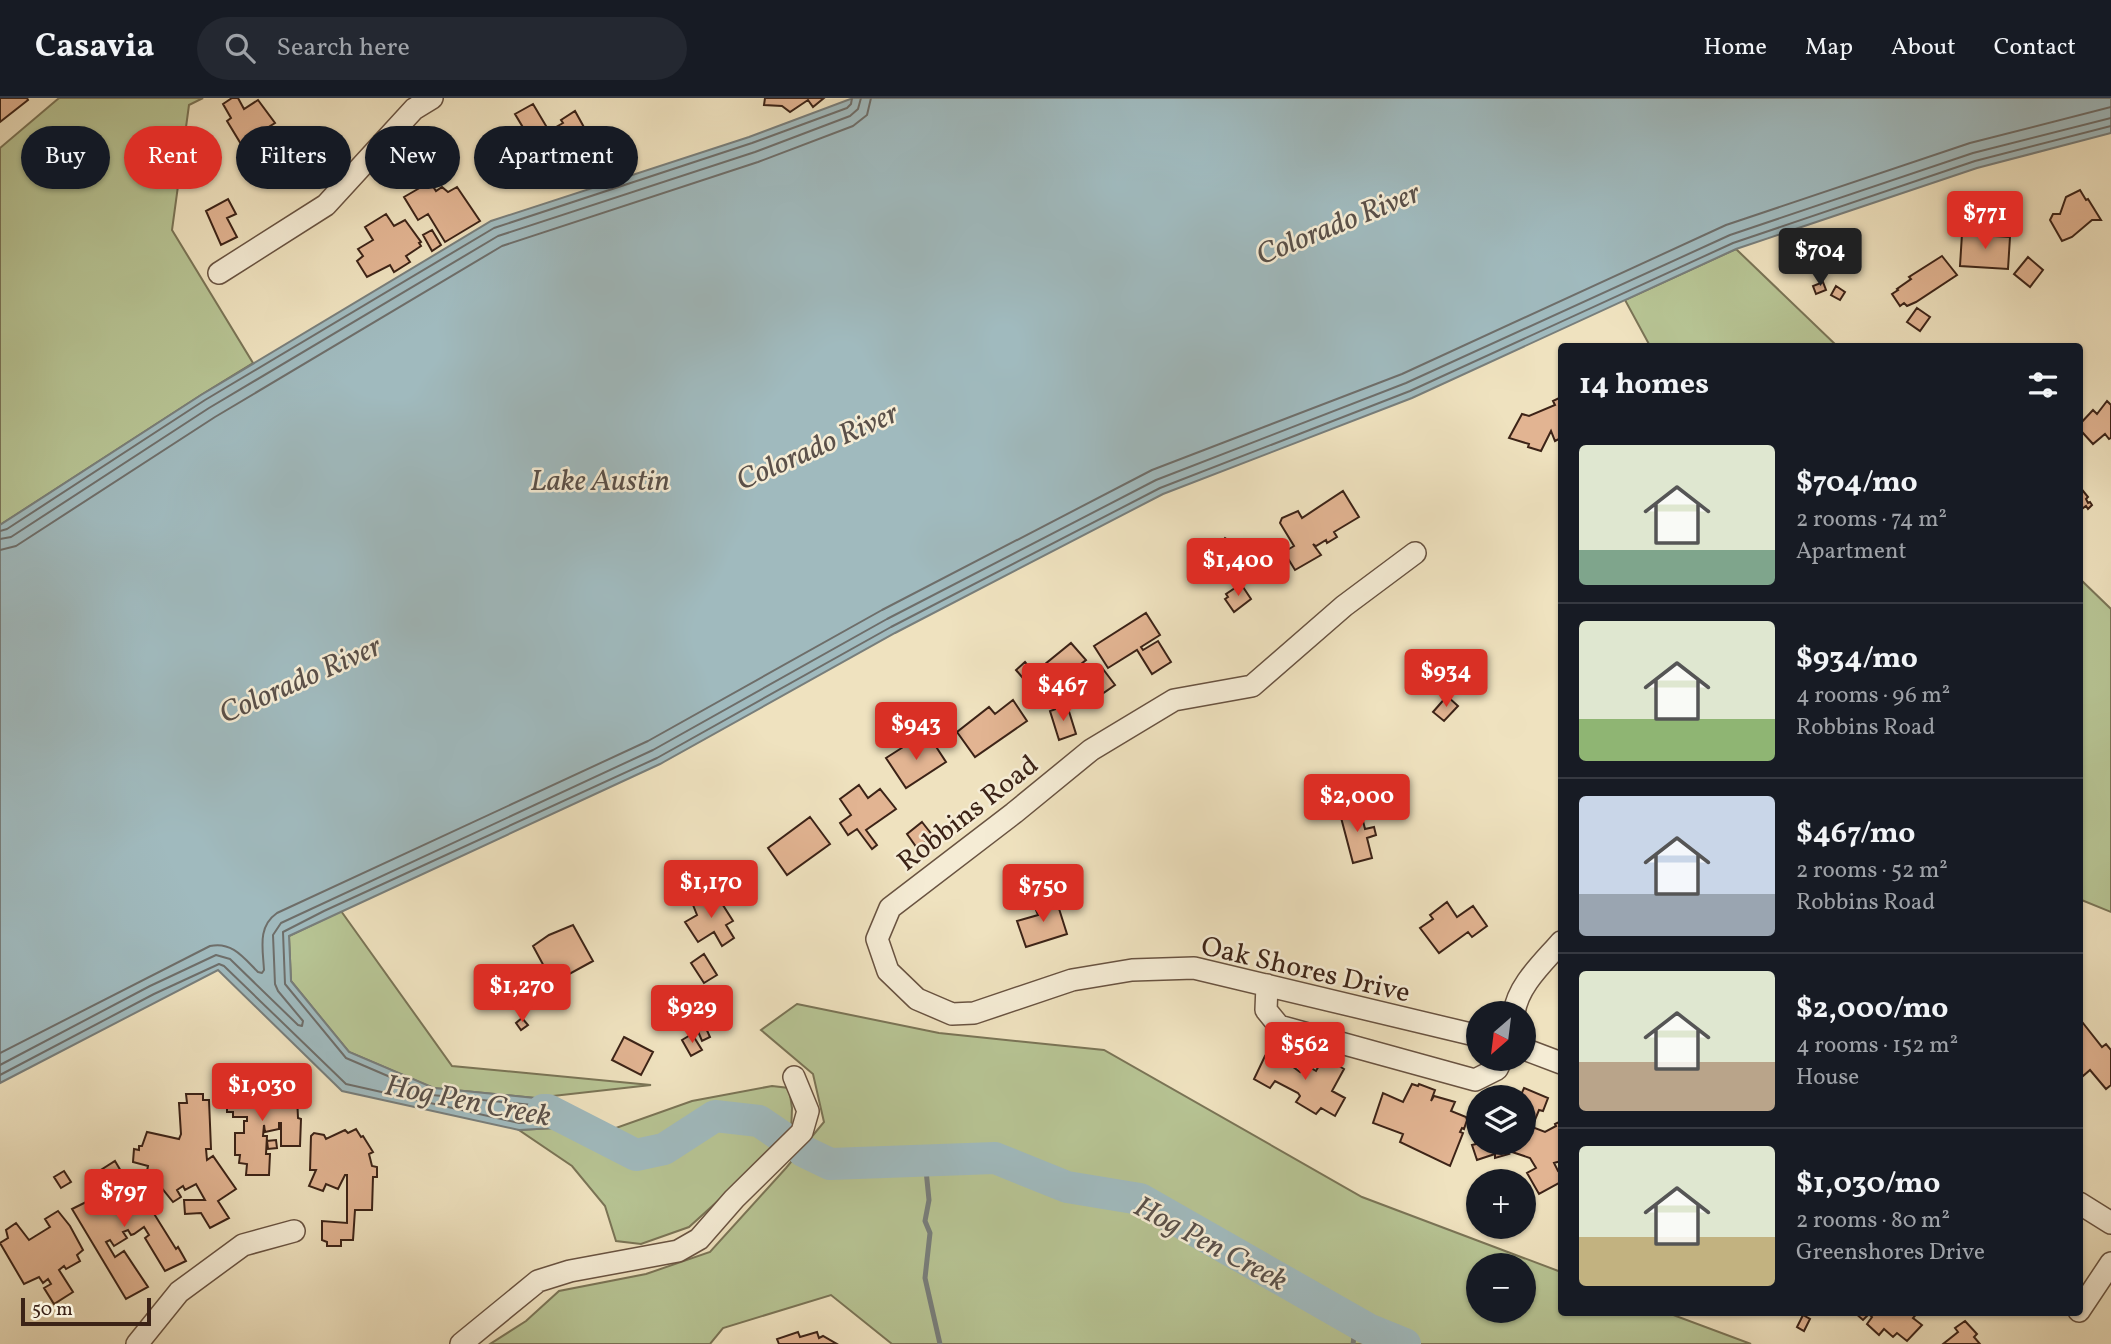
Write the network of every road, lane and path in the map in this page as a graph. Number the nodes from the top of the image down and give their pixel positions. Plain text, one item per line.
1 (432, 98) edge
2 (219, 273) dead end
3 (1415, 553) dead end
4 (1558, 945) edge
5 (888, 971) joint
6 (1267, 985) junction
7 (1517, 1001) edge
8 (1466, 1033) edge
9 (1536, 1054) edge
10 (1558, 1062) edge
11 (1493, 1071) edge
12 (794, 1077) dead end
13 (2083, 1206) edge
14 (2111, 1223) edge
15 (295, 1231) dead end
16 (2111, 1263) edge
17 (2083, 1305) edge
18 (136, 1344) edge
19 (461, 1344) edge

1 - 2 street
3 - 5 street, Robbins Road
4 - 7 street
5 - 6 street, Oak Shores Drive
6 - 8 street, Oak Shores Drive
6 - 11 street
9 - 10 street
12 - 19 street
13 - 14 street
15 - 18 street
16 - 17 street

